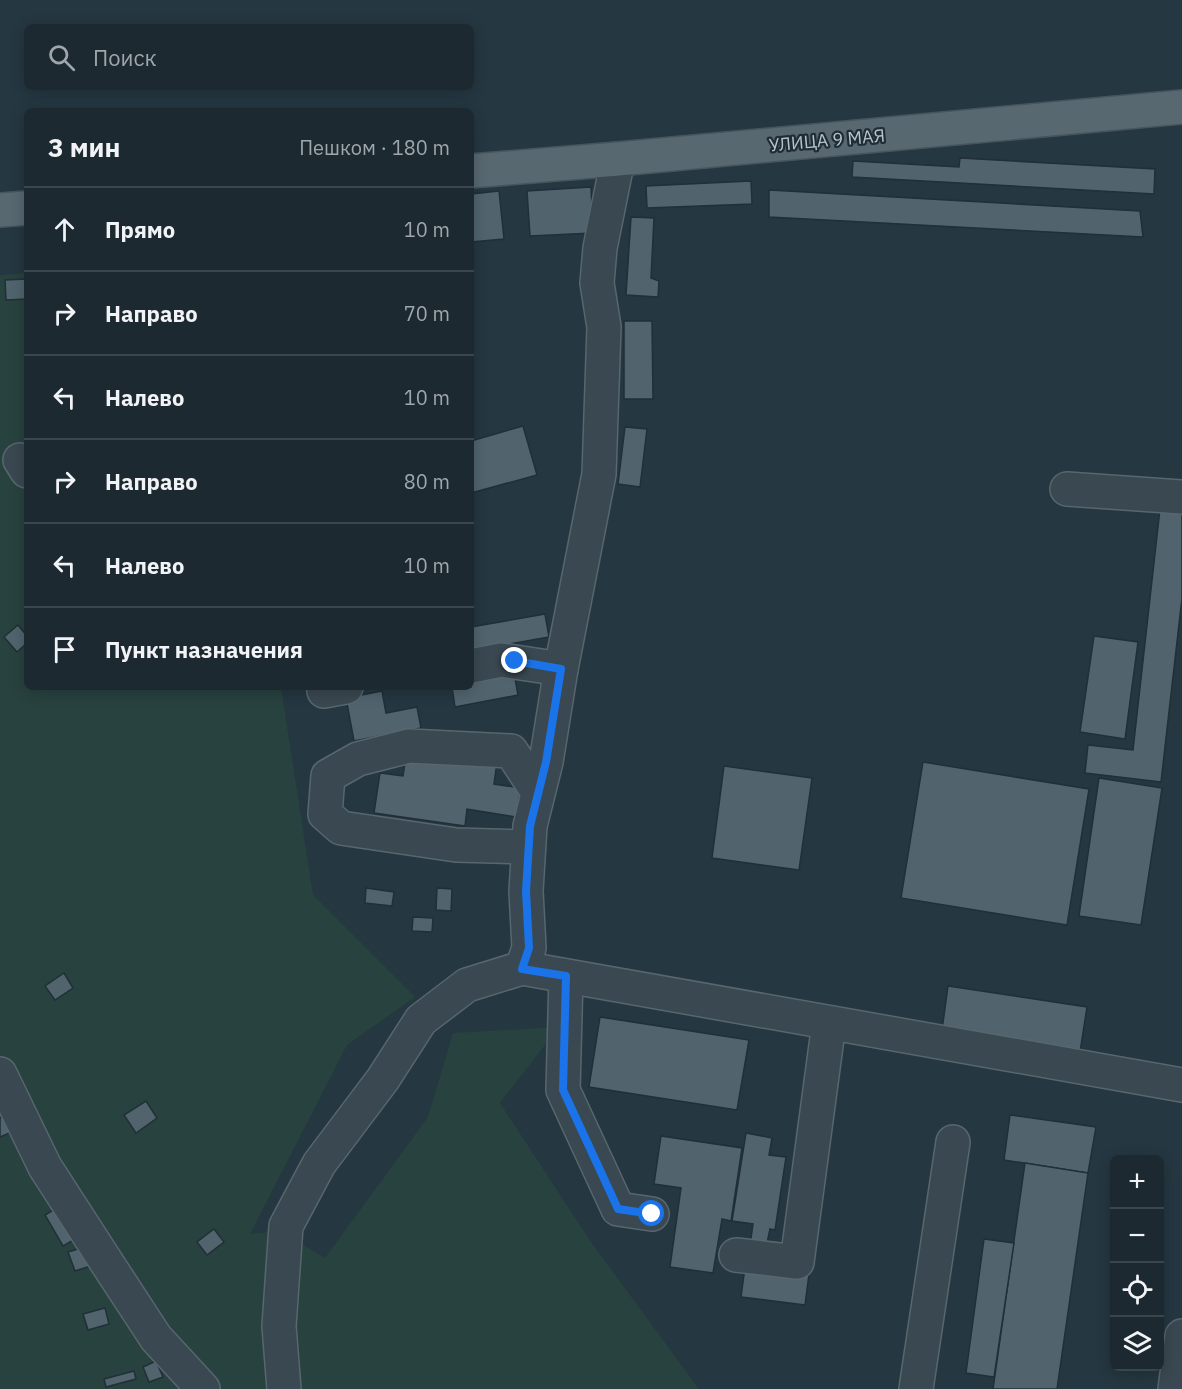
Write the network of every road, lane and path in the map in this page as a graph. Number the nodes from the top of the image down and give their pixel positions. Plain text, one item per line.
1 (1182, 107) edge
2 (618, 159) junction
3 (474, 171) edge
4 (24, 208) edge
5 (0, 210) edge
6 (1067, 489) dead end
7 (1182, 497) edge
8 (474, 665) edge
9 (561, 669) junction
10 (538, 792) junction
11 (528, 847) junction
12 (522, 969) junction
13 (566, 976) junction
14 (829, 1023) junction
15 (0, 1074) edge
16 (1182, 1085) edge
17 (953, 1142) dead end
18 (652, 1214) dead end
19 (736, 1255) dead end
20 (1182, 1336) edge
21 (203, 1389) edge
22 (284, 1389) edge
23 (916, 1389) edge
24 (1174, 1389) edge

1 - 2 main road, УЛИЦА 9 МАЯ
2 - 3 main road, УЛИЦА 9 МАЯ
2 - 9 street
4 - 5 main road
6 - 7 street
8 - 9 street
9 - 10 street
10 - 11 street
10 - 11 street
11 - 12 street
12 - 13 street
12 - 22 street
13 - 14 street
13 - 18 street
14 - 16 street
14 - 19 street
15 - 21 street
17 - 23 street
20 - 24 street

